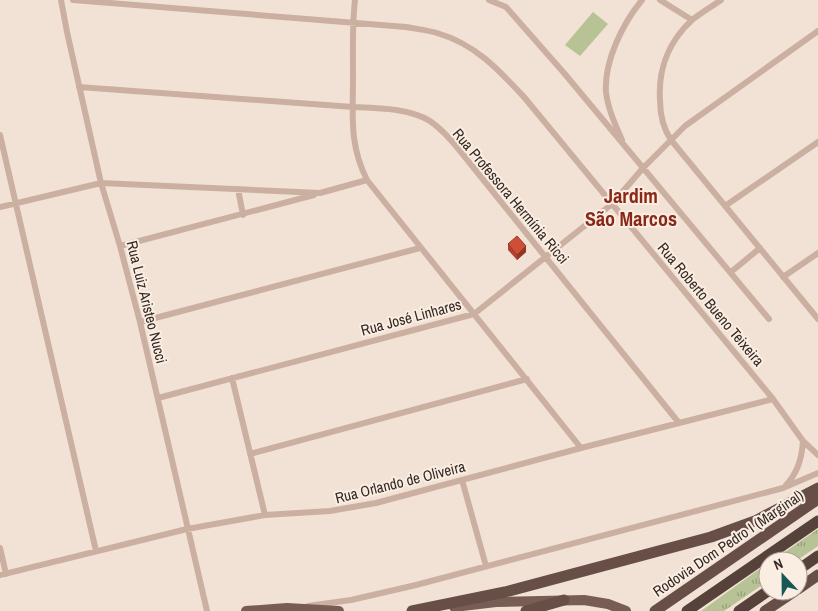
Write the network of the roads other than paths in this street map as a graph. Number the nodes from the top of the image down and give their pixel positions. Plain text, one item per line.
1 (61, 0) edge
2 (73, 0) edge
3 (355, 0) edge
4 (489, 0) edge
5 (642, 0) edge
6 (660, 0) edge
7 (720, 0) edge
8 (692, 20) junction
9 (352, 23) junction
10 (818, 31) edge
11 (79, 87) junction
12 (353, 107) junction
13 (0, 135) edge
14 (671, 140) junction
15 (818, 142) edge
16 (624, 147) junction
17 (643, 168) junction
18 (367, 180) junction
19 (101, 183) junction
20 (238, 189) junction
21 (320, 193) junction
22 (16, 203) junction
23 (612, 204) junction
24 (725, 206) junction
25 (0, 208) edge
26 (242, 215) junction
27 (120, 246) junction
28 (420, 248) junction
29 (760, 248) junction
30 (818, 253) edge
31 (546, 257) junction
32 (731, 272) junction
33 (783, 277) junction
34 (474, 314) junction
35 (769, 319) dead end
36 (818, 319) edge
37 (140, 322) junction
38 (232, 378) junction
39 (527, 379) junction
40 (158, 398) junction
41 (773, 399) junction
42 (679, 423) junction
43 (803, 440) junction
44 (582, 448) junction
45 (250, 454) junction
46 (818, 455) edge
47 (818, 473) edge
48 (462, 480) junction
49 (783, 488) junction
50 (818, 488) edge
51 (818, 499) edge
52 (265, 515) junction
53 (818, 521) edge
54 (187, 529) junction
55 (0, 548) edge
56 (96, 551) junction
57 (486, 566) junction
58 (3, 574) edge
59 (758, 598) edge
60 (564, 600) junction
61 (780, 601) edge
62 (287, 608) junction
63 (622, 609) edge
64 (207, 611) edge
65 (246, 611) edge
66 (339, 611) edge
67 (412, 611) edge
68 (421, 611) edge
69 (526, 611) edge
70 (655, 611) edge
71 (687, 611) edge
72 (739, 611) edge
73 (765, 611) edge

1 - 11 street, Rua Luiz Aristeo Nucci
2 - 9 street, Rua Roberto Bueno Teixeira
3 - 9 street
4 - 16 street
5 - 16 street
6 - 8 street
7 - 8 street
8 - 14 street
9 - 12 street
9 - 23 street, Rua Roberto Bueno Teixeira
10 - 14 street, Rua José Linhares
11 - 12 street, Rua Professora Hermínia Ricci
11 - 19 street, Rua Luiz Aristeo Nucci
12 - 18 street
12 - 31 street, Rua Professora Hermínia Ricci
13 - 22 street
14 - 17 street, Rua José Linhares
14 - 24 street
15 - 24 street
16 - 17 street
17 - 23 street, Rua José Linhares
17 - 32 street
18 - 21 street
18 - 28 street
19 - 20 street
19 - 22 street
19 - 27 street, Rua Luiz Aristeo Nucci
20 - 21 street
20 - 26 street
21 - 26 street
22 - 25 street
22 - 56 street
23 - 31 street, Rua José Linhares
23 - 41 street, Rua Roberto Bueno Teixeira
24 - 29 street
26 - 27 street
27 - 37 street, Rua Luiz Aristeo Nucci
28 - 34 street
28 - 37 street
29 - 32 street
29 - 33 street
30 - 33 street
31 - 34 street, Rua José Linhares
31 - 42 street, Rua Professora Hermínia Ricci
32 - 35 street
33 - 36 street
34 - 38 street, Rua José Linhares
34 - 39 street
37 - 40 street, Rua Luiz Aristeo Nucci
38 - 40 street, Rua José Linhares
38 - 45 street
39 - 44 street
39 - 45 street
40 - 54 street, Rua Luiz Aristeo Nucci
41 - 42 street, Rua Orlando de Oliveira
41 - 43 street, Rua Roberto Bueno Teixeira
42 - 44 street, Rua Orlando de Oliveira
43 - 46 street, Rua Roberto Bueno Teixeira
43 - 49 street
44 - 48 street, Rua Orlando de Oliveira
45 - 52 street
47 - 49 street
48 - 52 street, Rua Orlando de Oliveira
48 - 57 street
49 - 57 street
50 - 67 highway
51 - 70 highway, Rodovia Dom Pedro I (Marginal)
52 - 54 street, Rua Orlando de Oliveira
53 - 71 highway
54 - 56 street, Rua Orlando de Oliveira
54 - 64 street, Rua Luiz Aristeo Nucci
55 - 58 street
56 - 58 street, Rua Orlando de Oliveira
57 - 62 street
59 - 72 highway
60 - 63 main road
60 - 68 main road
60 - 69 highway
61 - 73 highway
62 - 65 main road
62 - 66 main road

